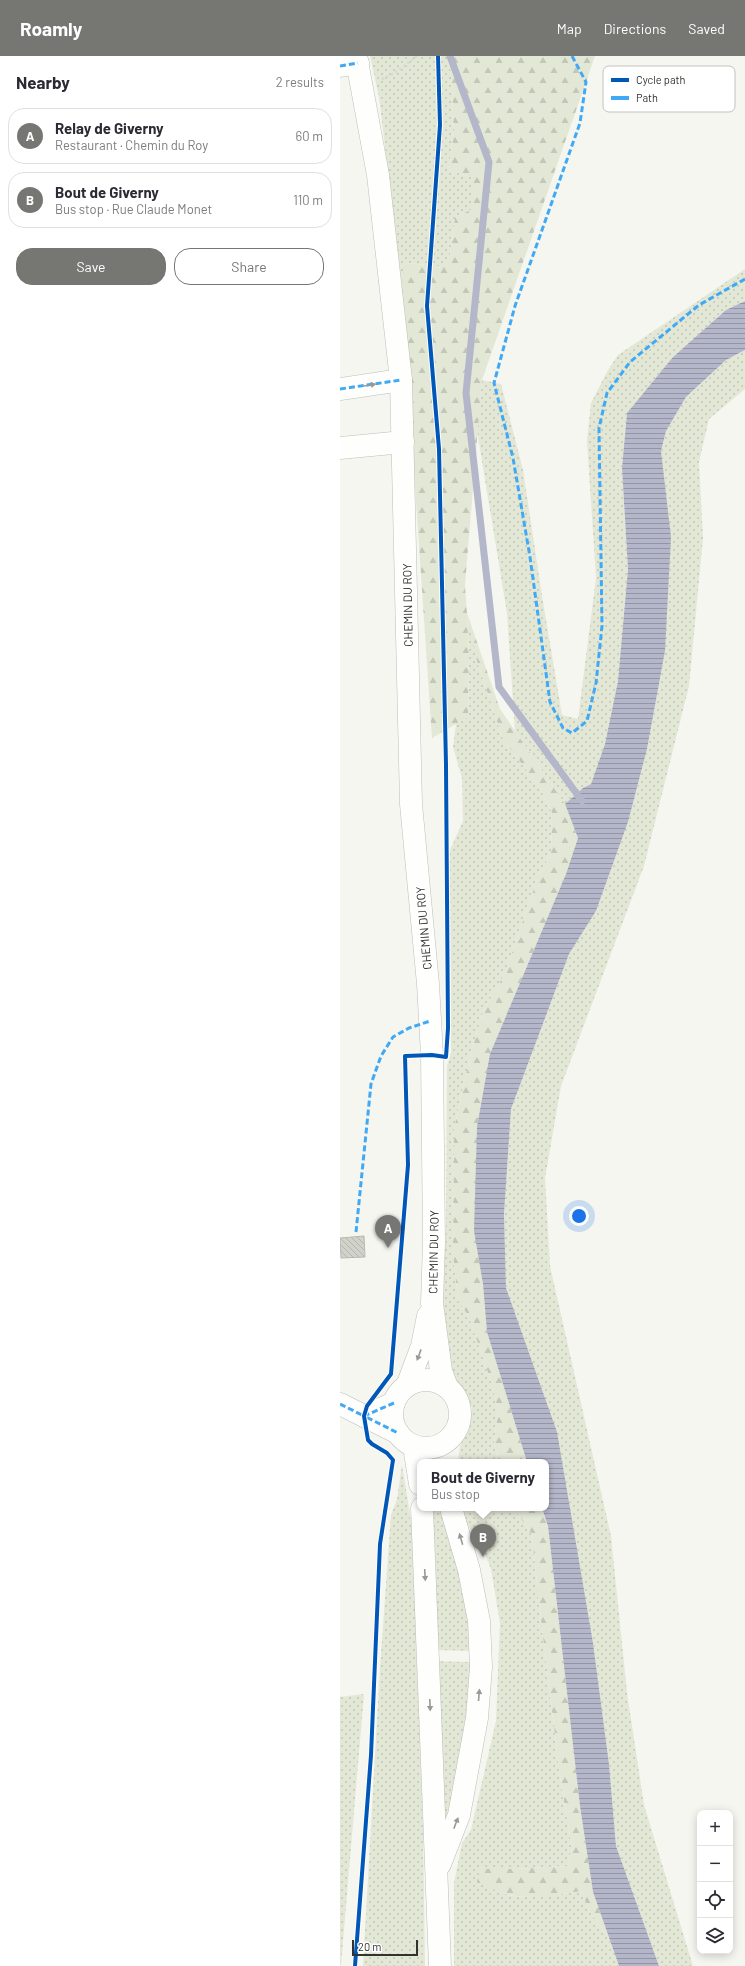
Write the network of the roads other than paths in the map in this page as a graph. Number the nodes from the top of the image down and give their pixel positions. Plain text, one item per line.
1 (351, 62) edge
2 (401, 380) junction
3 (340, 389) edge
4 (403, 442) junction
5 (340, 448) edge
6 (432, 1303) junction
7 (447, 1387) junction
8 (401, 1395) junction
9 (340, 1404) edge
10 (364, 1416) junction
11 (406, 1440) junction
12 (446, 1452) edge
13 (417, 1475) edge
14 (422, 1511) edge
15 (453, 1511) edge
16 (437, 1872) junction
17 (440, 1966) edge

1 - 2 main road, CHEMIN DU ROY
3 -> 2 main road
2 - 4 main road, CHEMIN DU ROY
4 - 5 main road
4 - 6 main road, CHEMIN DU ROY
6 - 7 main road, CHEMIN DU ROY
6 -> 8 main road, CHEMIN DU ROY
7 - 8 main road
7 - 12 main road
8 - 10 main road
8 - 11 main road
9 - 10 main road
10 - 11 main road
11 - 12 main road
11 - 13 main road
14 -> 16 main road
16 -> 15 main road
16 - 17 main road

